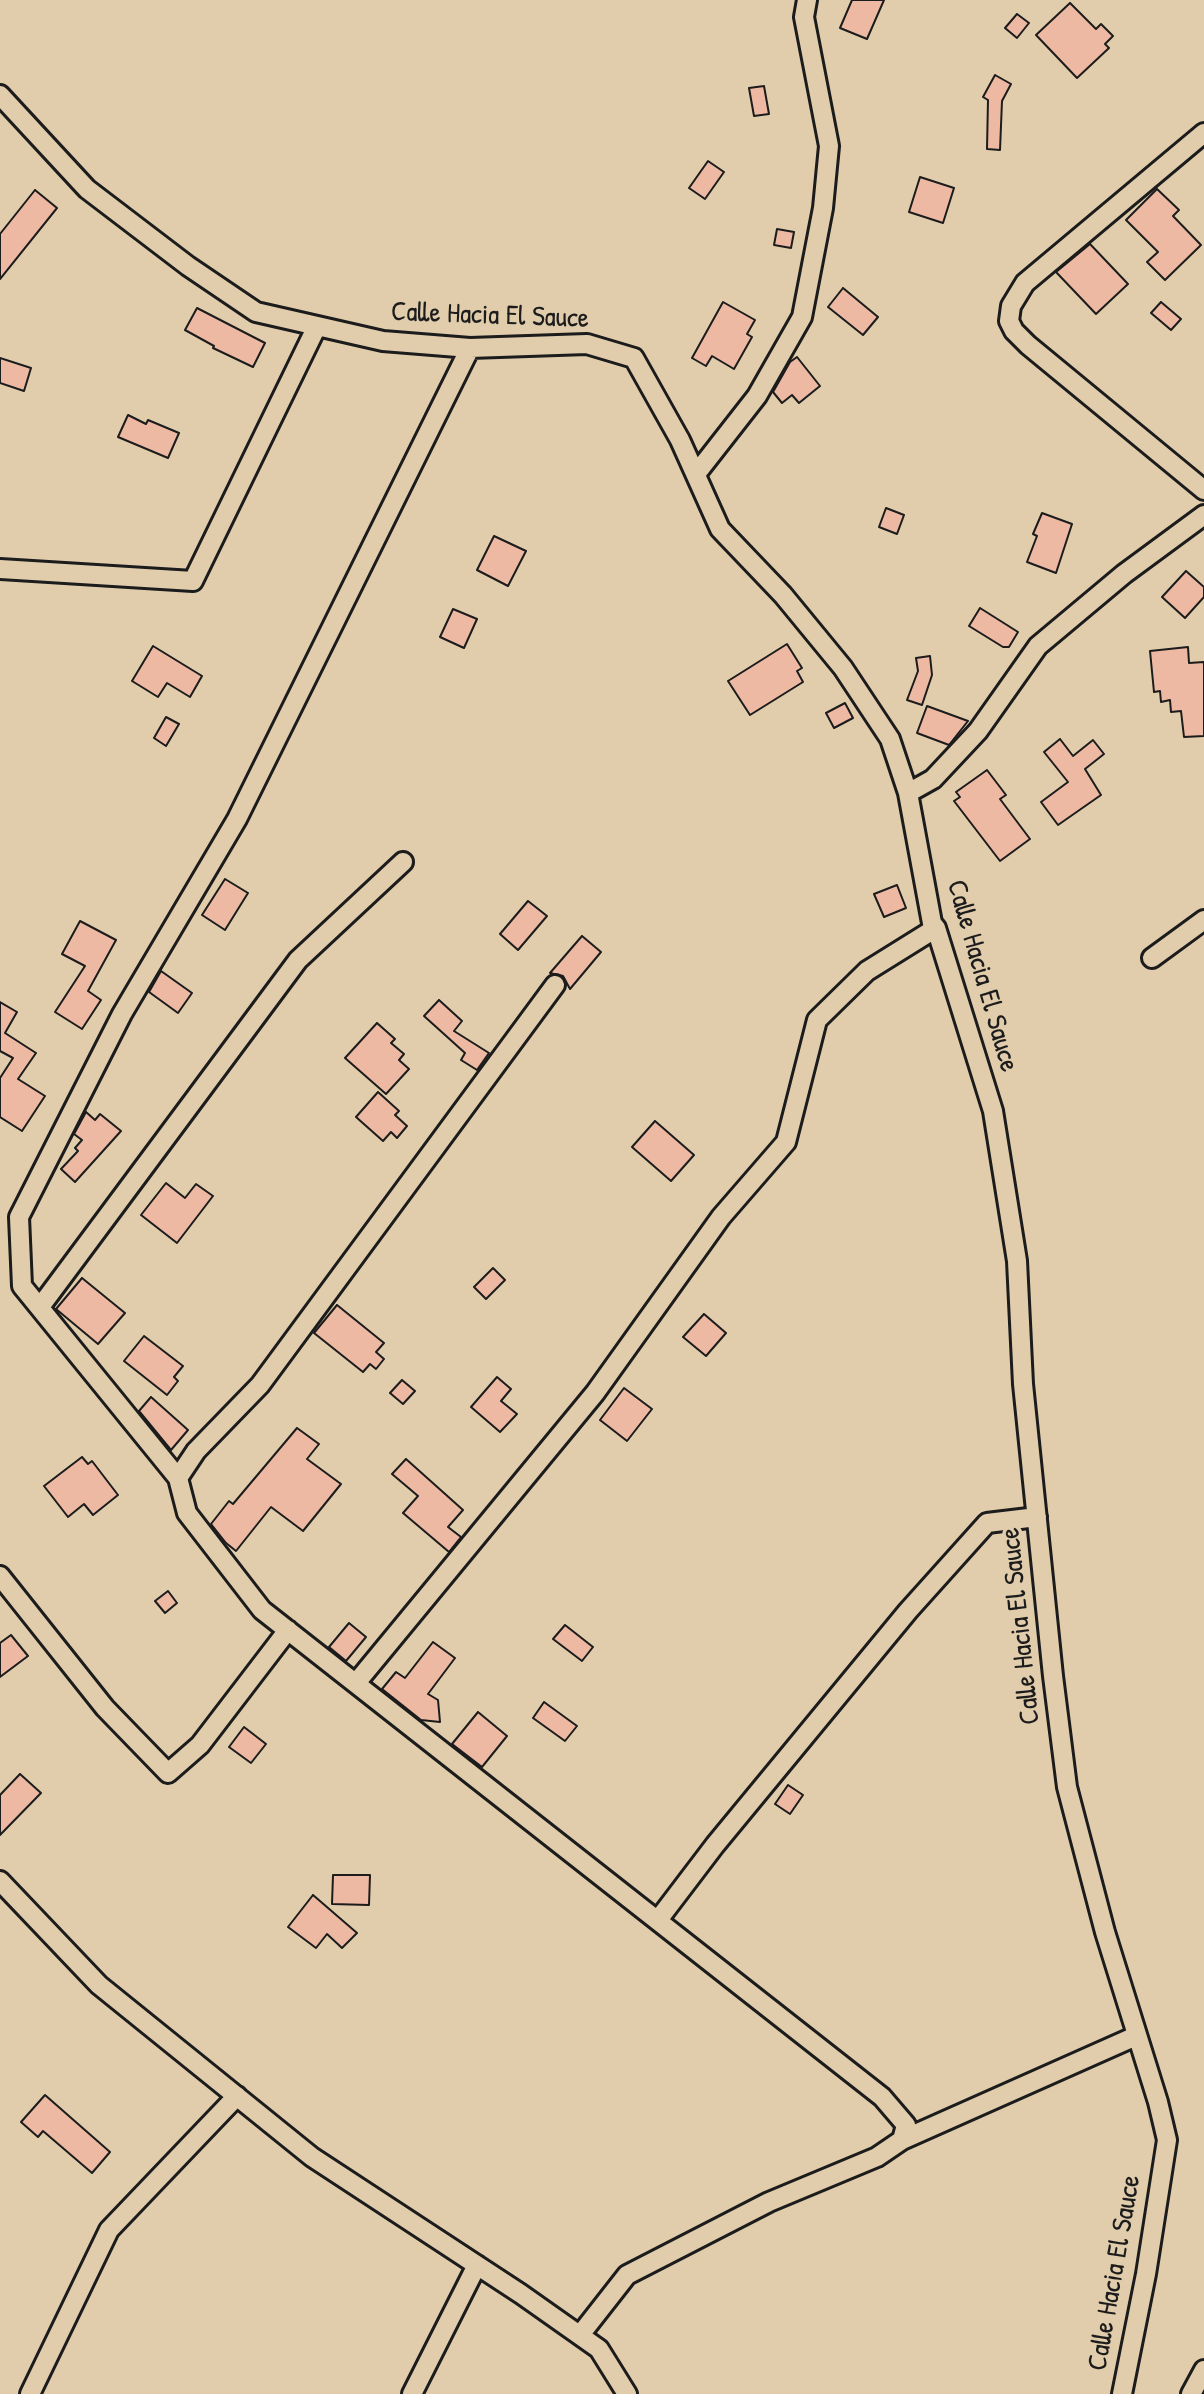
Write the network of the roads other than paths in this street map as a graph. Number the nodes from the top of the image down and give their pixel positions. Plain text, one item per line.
1 (807, 0) edge
2 (0, 95) edge
3 (1204, 133) edge
4 (317, 326) junction
5 (470, 348) junction
6 (696, 474) junction
7 (1204, 490) edge
8 (1204, 515) edge
9 (0, 569) edge
10 (908, 793) junction
11 (403, 862) dead end
12 (1204, 920) edge
13 (936, 928) junction
14 (1152, 958) dead end
15 (555, 985) dead end
16 (40, 1307) junction
17 (178, 1478) junction
18 (1037, 1517) junction
19 (0, 1576) edge
20 (288, 1630) junction
21 (356, 1683) junction
22 (0, 1881) edge
23 (658, 1920) junction
24 (1136, 2036) junction
25 (237, 2096) junction
26 (902, 2140) junction
27 (477, 2265) junction
28 (580, 2335) junction
29 (1204, 2370) edge
30 (30, 2394) edge
31 (412, 2394) edge
32 (627, 2394) edge
33 (1122, 2394) edge
34 (1191, 2394) edge

1 - 6 street
2 - 4 street, Calle Hacia El Sauce
3 - 7 street
4 - 5 street, Calle Hacia El Sauce
4 - 9 street
5 - 6 street, Calle Hacia El Sauce
5 - 16 street
6 - 10 street, Calle Hacia El Sauce
8 - 10 street
10 - 13 street, Calle Hacia El Sauce
11 - 16 street
12 - 14 street
13 - 18 street, Calle Hacia El Sauce
13 - 21 street
15 - 17 street
16 - 17 street
17 - 20 street
18 - 23 street
18 - 24 street, Calle Hacia El Sauce
19 - 20 street
20 - 21 street
21 - 23 street
22 - 25 street
23 - 26 street
24 - 26 street
24 - 33 street, Calle Hacia El Sauce
25 - 27 street
25 - 30 street
26 - 28 street
27 - 28 street
27 - 31 street
28 - 32 street
29 - 34 street

